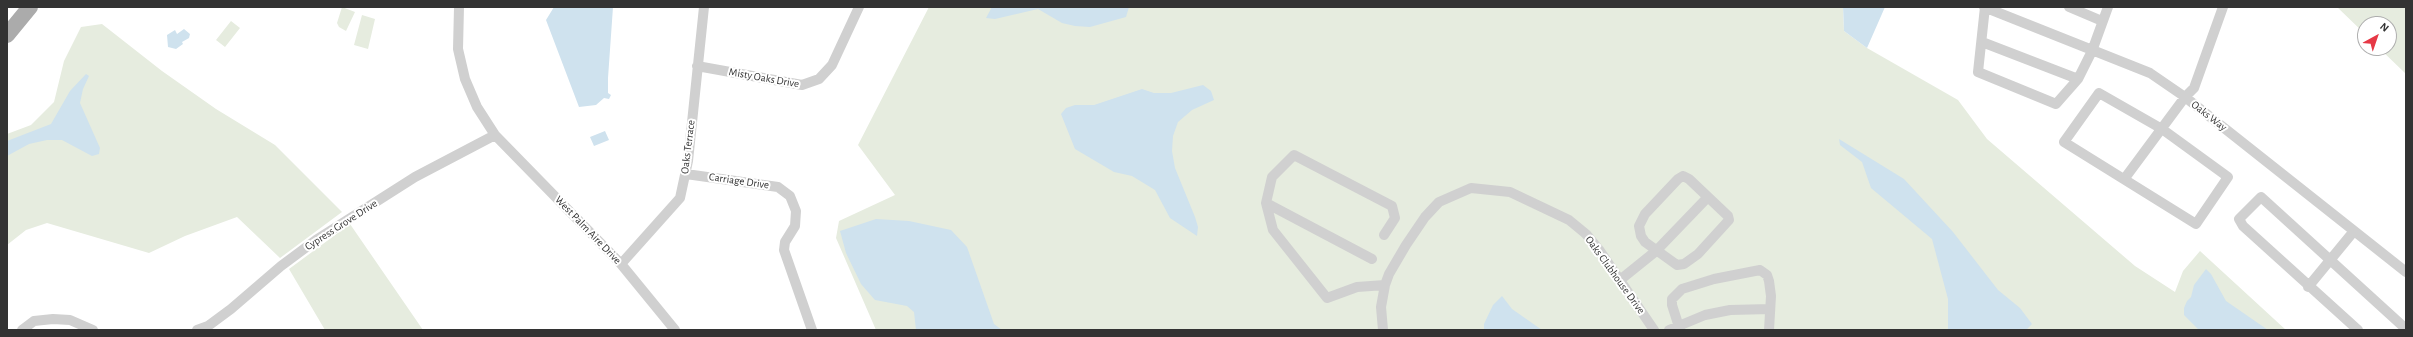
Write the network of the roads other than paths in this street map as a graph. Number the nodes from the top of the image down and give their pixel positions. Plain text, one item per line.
1 (30, 7) edge
2 (459, 7) edge
3 (704, 7) edge
4 (859, 7) edge
5 (1985, 7) edge
6 (2069, 7) edge
7 (2108, 7) edge
8 (2223, 7) edge
9 (2102, 20) junction
10 (7, 35) edge
11 (1982, 42) junction
12 (2092, 51) junction
13 (697, 66) junction
14 (2078, 79) junction
15 (2185, 97) junction
16 (2162, 129) junction
17 (495, 135) junction
18 (686, 174) junction
19 (2125, 178) junction
20 (1707, 198) junction
21 (1266, 203) junction
22 (2354, 231) junction
23 (1384, 235) dead end
24 (1656, 251) junction
25 (1372, 259) dead end
26 (2331, 261) junction
27 (621, 264) junction
28 (2406, 272) edge
29 (1620, 280) junction
30 (1385, 285) junction
31 (2308, 287) junction
32 (1770, 310) junction
33 (1680, 328) edge
34 (2406, 328) edge
35 (22, 330) edge
36 (93, 330) edge
37 (197, 330) edge
38 (675, 330) edge
39 (812, 330) edge
40 (1383, 330) edge
41 (1654, 330) edge
42 (1669, 330) edge
43 (1769, 330) edge
44 (2358, 330) edge

1 - 10 main road
2 - 17 street, West Palm Aire Drive
3 - 13 street, Oaks Terrace
4 - 13 street, Misty Oaks Drive
5 - 11 street
5 - 12 street, Oaks Way
6 - 9 street
7 - 9 street
8 - 15 street
9 - 12 street
11 - 14 street
11 - 14 street
12 - 14 street
12 - 15 street, Oaks Way
13 - 18 street, Oaks Terrace
15 - 16 street
15 - 22 street, Oaks Way
16 - 19 street
16 - 19 street
16 - 19 street
17 - 27 street, West Palm Aire Drive
17 - 37 street, Cypress Grove Drive
18 - 27 street, Oaks Terrace
18 - 39 street, Carriage Drive
20 - 24 street
20 - 24 street
20 - 24 street
21 - 23 street
21 - 25 street
21 - 30 street
22 - 26 street
22 - 28 street, Oaks Way
24 - 29 street
26 - 31 street
26 - 31 street
26 - 34 street
27 - 38 street, West Palm Aire Drive
29 - 30 street, Oaks Clubhouse Drive
29 - 41 street, Oaks Clubhouse Drive
30 - 40 street, Oaks Clubhouse Drive
31 - 44 street
32 - 33 street
32 - 33 street
32 - 43 street
33 - 42 street
35 - 36 street

